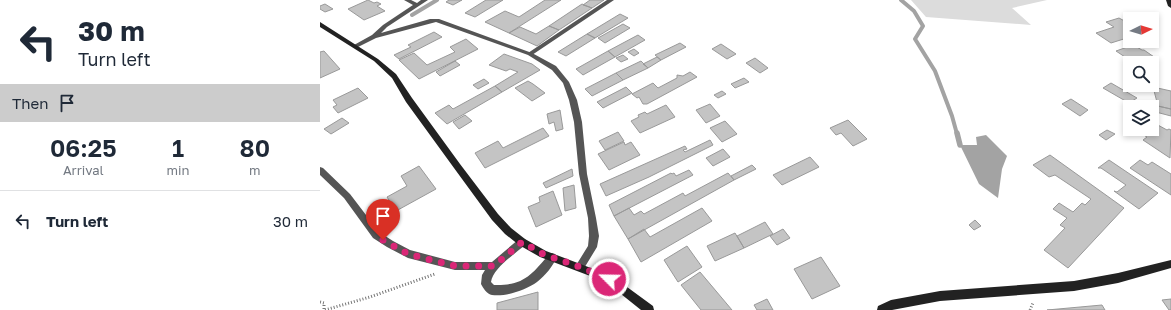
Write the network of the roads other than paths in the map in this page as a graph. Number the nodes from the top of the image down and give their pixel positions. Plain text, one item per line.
1 (407, 0) edge
2 (425, 0) edge
3 (611, 0) edge
4 (1169, 0) edge
5 (416, 6) junction
6 (1171, 6) edge
7 (320, 24) edge
8 (374, 36) junction
9 (356, 46) junction
10 (530, 54) junction
11 (320, 170) edge
12 (522, 242) junction
13 (552, 257) junction
14 (1171, 264) edge
15 (494, 266) junction
16 (580, 267) junction
17 (649, 310) edge
18 (882, 310) edge

1 - 5 street
2 - 5 street
3 - 10 street
4 - 6 street
5 - 8 street
7 - 9 street
8 - 9 street
8 - 10 street
9 - 12 street
10 - 16 street
11 - 15 street
12 - 13 street
12 - 15 street
13 - 15 street
13 - 16 street
14 - 18 street
16 - 17 street

